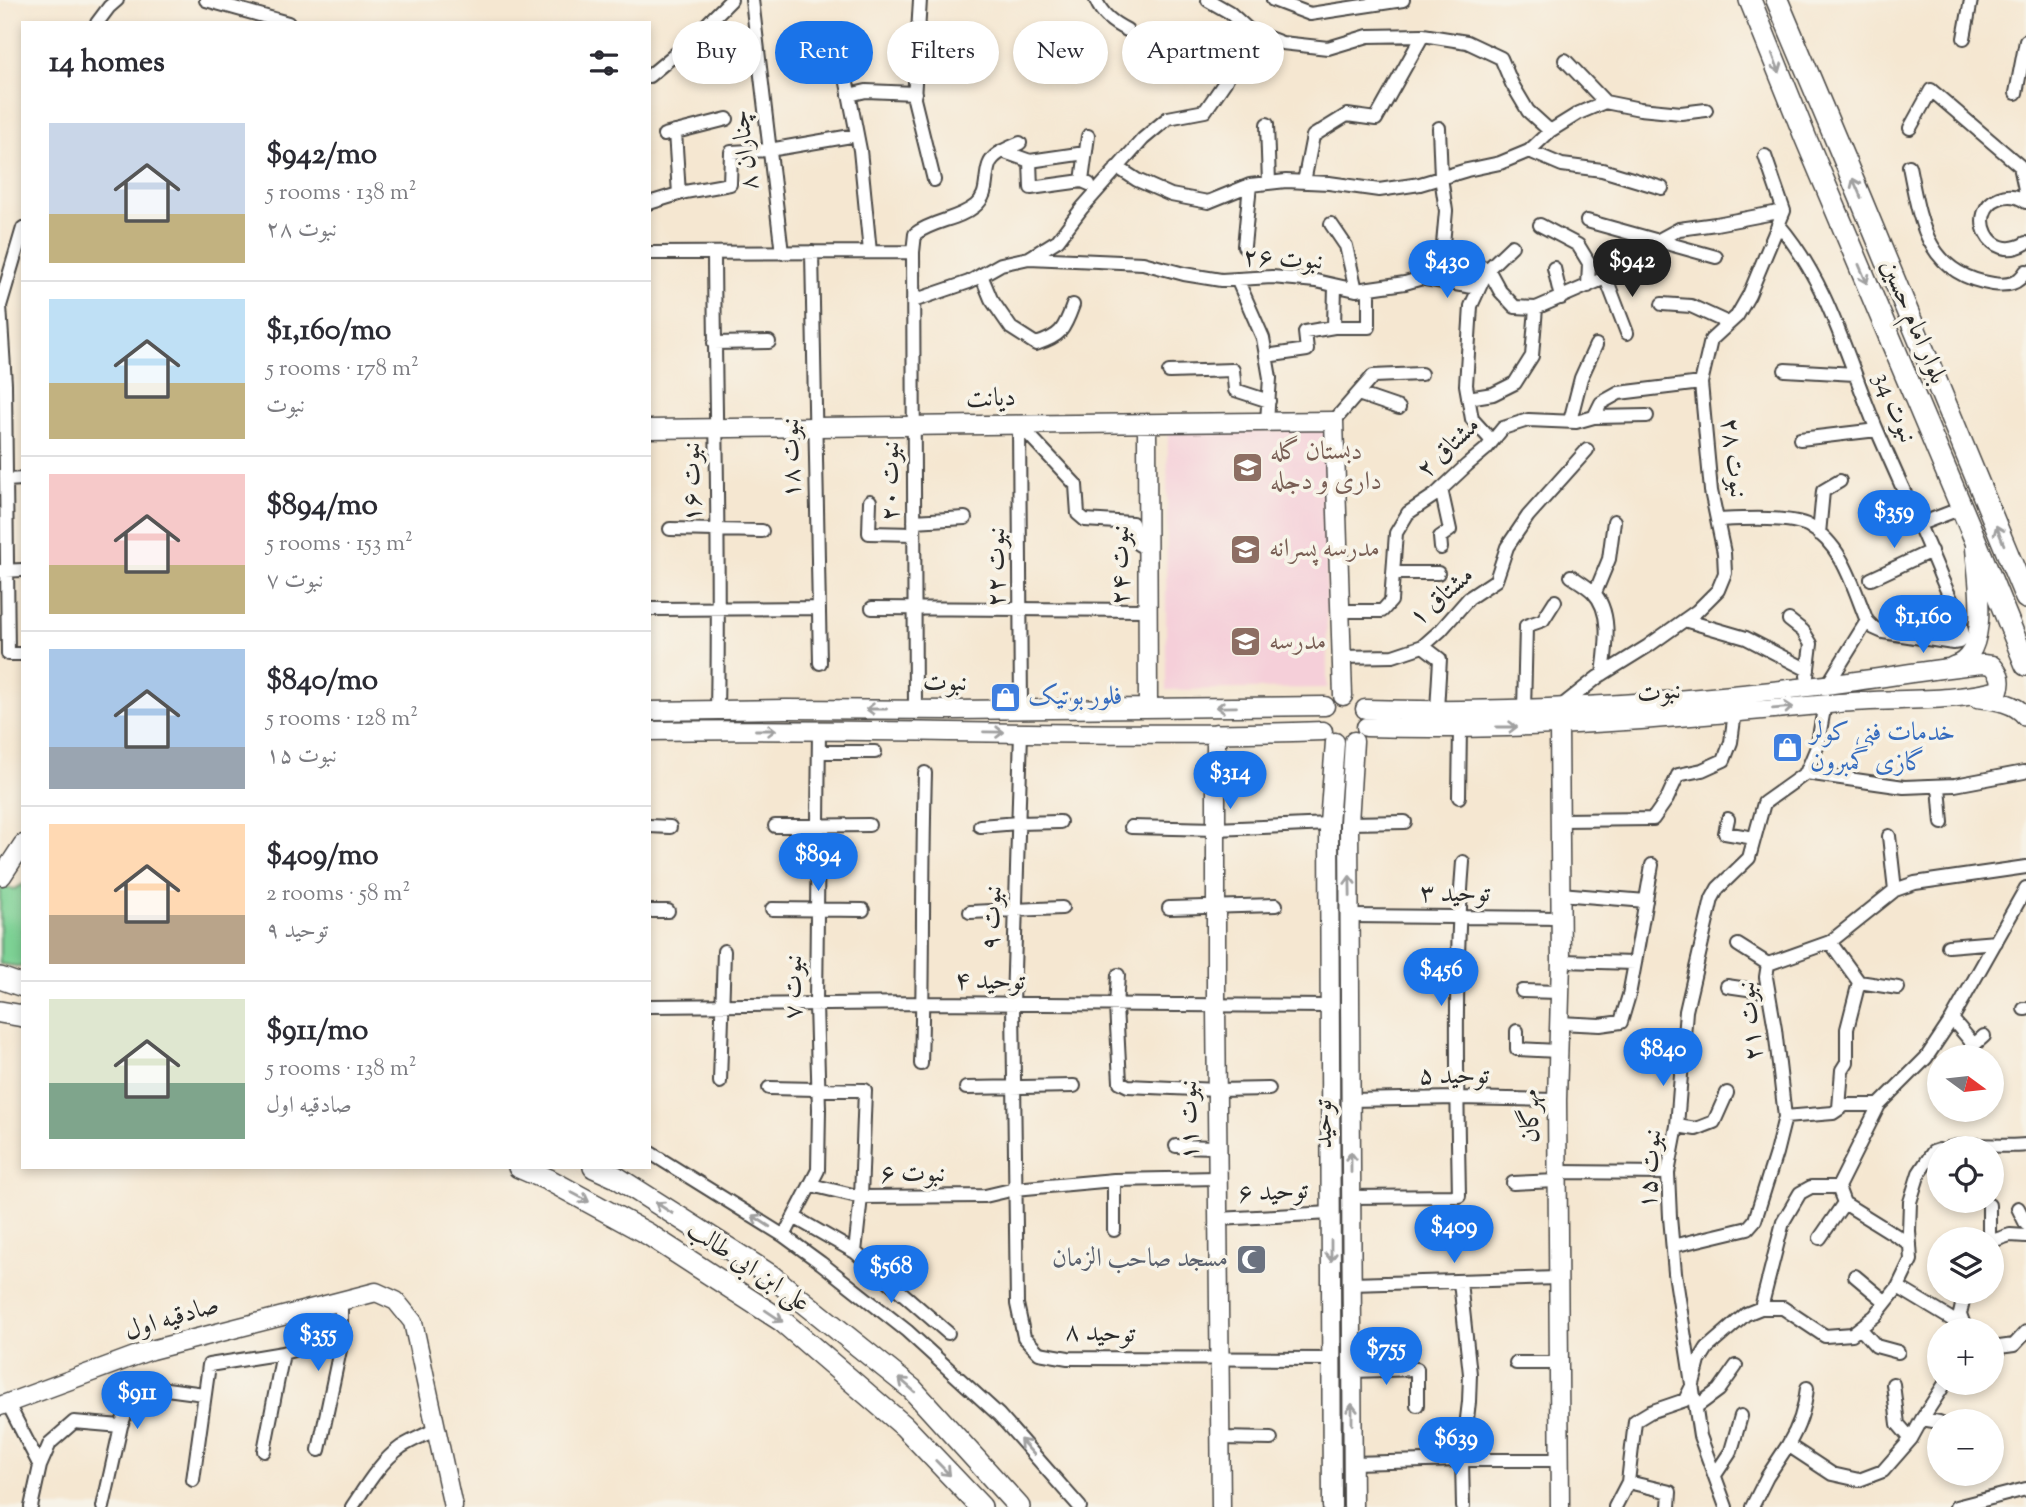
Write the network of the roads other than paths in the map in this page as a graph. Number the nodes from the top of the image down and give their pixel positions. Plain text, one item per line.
1 (117, 0) edge
2 (206, 0) edge
3 (731, 0) edge
4 (752, 0) edge
5 (920, 0) edge
6 (1096, 0) edge
7 (1208, 0) edge
8 (1273, 0) edge
9 (1403, 0) edge
10 (1750, 0) edge
11 (1777, 0) edge
12 (1971, 0) edge
13 (98, 21) edge
14 (281, 21) edge
15 (1239, 21) edge
16 (1122, 27) edge
17 (1423, 35) junction
18 (1964, 38) dead end
19 (2026, 41) edge
20 (1284, 43) edge
21 (1565, 60) dead end
22 (651, 74) edge
23 (847, 84) edge
24 (1224, 84) edge
25 (915, 93) junction
26 (2016, 93) dead end
27 (849, 95) junction
28 (1605, 102) junction
29 (1706, 110) dead end
30 (727, 119) dead end
31 (1267, 124) dead end
32 (1439, 128) dead end
33 (1910, 128) dead end
34 (1550, 131) junction
35 (857, 135) junction
36 (1088, 136) dead end
37 (1020, 144) dead end
38 (769, 149) junction
39 (1002, 151) junction
40 (1529, 151) junction
41 (1085, 153) junction
42 (1765, 156) dead end
43 (1030, 161) junction
44 (1909, 166) dead end
45 (1117, 167) junction
46 (1441, 177) junction
47 (934, 180) dead end
48 (1082, 181) junction
49 (1304, 182) junction
50 (1269, 183) junction
51 (1250, 185) junction
52 (1662, 188) dead end
53 (1099, 189) junction
54 (679, 194) junction
55 (2026, 194) edge
56 (651, 202) edge
57 (2026, 202) edge
58 (1784, 211) junction
59 (1587, 221) dead end
60 (1331, 224) dead end
61 (1778, 224) junction
62 (1540, 225) dead end
63 (1656, 242) junction
64 (2026, 243) edge
65 (1244, 246) dead end
66 (1512, 246) dead end
67 (19, 251) edge
68 (870, 252) junction
69 (912, 252) junction
70 (651, 253) edge
71 (714, 253) junction
72 (782, 253) junction
73 (812, 253) junction
74 (1443, 255) junction
75 (1716, 257) dead end
76 (1029, 258) junction
77 (1554, 268) dead end
78 (1488, 269) junction
79 (2026, 271) edge
80 (981, 275) junction
81 (1421, 278) junction
82 (1606, 278) junction
83 (1237, 279) junction
84 (1335, 286) junction
85 (1588, 286) junction
86 (1479, 288) junction
87 (1363, 289) junction
88 (1561, 298) junction
89 (913, 301) junction
90 (1073, 304) dead end
91 (1662, 304) dead end
92 (0, 306) edge
93 (1536, 308) junction
94 (1728, 323) junction
95 (1334, 327) junction
96 (1627, 333) dead end
97 (769, 342) dead end
98 (714, 343) junction
99 (1596, 345) dead end
100 (1266, 356) junction
101 (1786, 370) dead end
102 (1169, 372) dead end
103 (1421, 374) dead end
104 (1855, 374) junction
105 (1701, 383) junction
106 (1359, 394) junction
107 (1468, 398) junction
108 (1269, 401) junction
109 (1399, 408) dead end
110 (1647, 416) dead end
111 (1594, 417) junction
112 (1267, 421) junction
113 (1334, 421) junction
114 (1570, 421) junction
115 (1147, 423) junction
116 (1019, 424) junction
117 (914, 426) junction
118 (814, 427) junction
119 (715, 428) junction
120 (651, 429) edge
121 (1877, 430) junction
122 (1800, 439) dead end
123 (1492, 441) junction
124 (1587, 450) dead end
125 (21, 479) edge
126 (6, 480) junction
127 (1840, 481) dead end
128 (1441, 489) junction
129 (870, 501) dead end
130 (1962, 508) junction
131 (965, 518) dead end
132 (914, 520) junction
133 (1718, 520) junction
134 (1614, 521) dead end
135 (1920, 524) junction
136 (670, 529) dead end
137 (717, 531) junction
138 (762, 531) dead end
139 (914, 534) junction
140 (1819, 534) junction
141 (1974, 537) junction
142 (1441, 548) dead end
143 (1147, 549) junction
144 (1931, 551) junction
145 (3, 570) edge
146 (21, 570) edge
147 (1394, 573) junction
148 (1438, 573) dead end
149 (1571, 576) dead end
150 (1871, 579) dead end
151 (1595, 593) junction
152 (2026, 598) edge
153 (1555, 601) dead end
154 (719, 608) junction
155 (819, 608) junction
156 (872, 608) dead end
157 (915, 608) junction
158 (651, 609) edge
159 (1020, 610) junction
160 (1147, 610) junction
161 (1340, 611) junction
162 (1684, 620) junction
163 (1789, 620) dead end
164 (1867, 621) junction
165 (1423, 646) junction
166 (21, 654) edge
167 (1341, 657) junction
168 (820, 663) dead end
169 (2026, 666) edge
170 (1949, 667) junction
171 (1603, 674) junction
172 (1807, 678) junction
173 (1828, 684) junction
174 (1343, 696) junction
175 (1956, 696) junction
176 (1825, 704) junction
177 (1325, 706) junction
178 (1148, 708) junction
179 (1021, 709) junction
180 (717, 710) junction
181 (915, 710) junction
182 (1437, 710) junction
183 (1524, 710) junction
184 (651, 711) edge
185 (1735, 712) junction
186 (1559, 717) junction
187 (2026, 717) edge
188 (1370, 723) junction
189 (1460, 727) junction
190 (717, 730) junction
191 (819, 730) junction
192 (651, 731) edge
193 (1021, 732) junction
194 (1216, 733) junction
195 (1329, 736) junction
196 (819, 752) junction
197 (875, 752) dead end
198 (2024, 772) edge
199 (925, 773) dead end
200 (1806, 773) junction
201 (1939, 786) junction
202 (1459, 797) dead end
203 (1728, 819) dead end
204 (1560, 820) junction
205 (1018, 822) junction
206 (1060, 822) dead end
207 (1405, 822) dead end
208 (1349, 823) junction
209 (1942, 823) dead end
210 (1329, 824) junction
211 (818, 825) junction
212 (869, 825) dead end
213 (651, 826) edge
214 (775, 826) dead end
215 (980, 826) dead end
216 (670, 827) dead end
217 (1132, 827) dead end
218 (1216, 829) junction
219 (1889, 836) dead end
220 (1754, 838) junction
221 (21, 847) edge
222 (1463, 862) dead end
223 (1652, 865) dead end
224 (2026, 867) edge
225 (21, 874) edge
226 (1, 875) edge
227 (2026, 888) edge
228 (1895, 890) junction
229 (1560, 894) junction
230 (1646, 901) junction
231 (1276, 905) dead end
232 (1062, 908) dead end
233 (1169, 908) dead end
234 (1216, 908) junction
235 (772, 909) dead end
236 (817, 909) junction
237 (863, 910) dead end
238 (651, 911) edge
239 (668, 911) dead end
240 (1016, 911) junction
241 (970, 912) dead end
242 (1350, 916) junction
243 (1459, 917) junction
244 (1560, 918) junction
245 (1830, 942) junction
246 (1996, 942) junction
247 (1738, 945) dead end
248 (1948, 946) dead end
249 (724, 951) dead end
250 (1561, 961) junction
251 (1635, 963) junction
252 (1768, 964) junction
253 (1118, 975) dead end
254 (0, 978) edge
255 (1859, 982) junction
256 (0, 984) edge
257 (21, 986) edge
258 (1727, 986) dead end
259 (21, 987) edge
260 (1898, 988) dead end
261 (1522, 991) dead end
262 (1560, 992) junction
263 (1768, 992) junction
264 (923, 1003) junction
265 (816, 1005) junction
266 (1013, 1005) junction
267 (651, 1006) edge
268 (723, 1006) junction
269 (1116, 1006) junction
270 (1330, 1006) junction
271 (1216, 1007) junction
272 (0, 1012) edge
273 (21, 1016) edge
274 (1952, 1019) junction
275 (1559, 1023) junction
276 (1517, 1031) dead end
277 (1984, 1036) dead end
278 (1559, 1051) junction
279 (921, 1064) dead end
280 (1331, 1075) junction
281 (1351, 1076) junction
282 (720, 1082) dead end
283 (1074, 1086) dead end
284 (769, 1088) dead end
285 (965, 1088) dead end
286 (1014, 1088) junction
287 (1269, 1088) dead end
288 (819, 1089) junction
289 (1216, 1090) junction
290 (1727, 1093) dead end
291 (1457, 1098) junction
292 (1350, 1100) junction
293 (1557, 1100) junction
294 (1879, 1105) junction
295 (1839, 1108) junction
296 (1785, 1117) junction
297 (1677, 1126) junction
298 (2026, 1145) edge
299 (1176, 1146) dead end
300 (2004, 1146) edge
301 (1217, 1147) junction
302 (651, 1153) edge
303 (1927, 1161) edge
304 (524, 1169) edge
305 (598, 1169) edge
306 (1668, 1173) junction
307 (1557, 1177) junction
308 (1217, 1178) junction
309 (1114, 1180) junction
310 (1513, 1183) dead end
311 (811, 1185) junction
312 (1838, 1187) junction
313 (1015, 1189) junction
314 (861, 1197) junction
315 (1351, 1197) junction
316 (1844, 1203) junction
317 (2018, 1208) dead end
318 (1331, 1213) junction
319 (794, 1217) junction
320 (1218, 1219) junction
321 (2026, 1224) edge
322 (1115, 1230) dead end
323 (784, 1236) junction
324 (2004, 1236) edge
325 (2026, 1236) edge
326 (1820, 1238) dead end
327 (1910, 1244) junction
328 (1673, 1245) junction
329 (855, 1252) junction
330 (1855, 1276) dead end
331 (1557, 1278) junction
332 (1460, 1282) junction
333 (1351, 1284) junction
334 (1898, 1287) junction
335 (341, 1300) junction
336 (1886, 1302) junction
337 (1761, 1308) junction
338 (1948, 1318) edge
339 (1860, 1328) junction
340 (2026, 1332) edge
341 (948, 1333) dead end
342 (341, 1337) junction
343 (2004, 1346) edge
344 (1898, 1352) dead end
345 (283, 1353) junction
346 (1219, 1359) junction
347 (1332, 1359) junction
348 (1516, 1363) dead end
349 (1558, 1363) junction
350 (1736, 1366) dead end
351 (1352, 1371) junction
352 (1693, 1384) junction
353 (1893, 1384) dead end
354 (1807, 1388) dead end
355 (204, 1394) junction
356 (1938, 1395) edge
357 (4, 1405) edge
358 (1417, 1405) dead end
359 (1696, 1407) junction
360 (1741, 1416) dead end
361 (1922, 1419) junction
362 (1927, 1420) edge
363 (121, 1426) junction
364 (436, 1429) junction
365 (1220, 1438) junction
366 (1271, 1439) dead end
367 (1911, 1439) junction
368 (1788, 1446) junction
369 (319, 1450) dead end
370 (264, 1451) dead end
371 (1462, 1460) junction
372 (1559, 1460) junction
373 (1353, 1463) junction
374 (40, 1466) junction
375 (1715, 1475) junction
376 (193, 1480) dead end
377 (1628, 1482) junction
378 (2026, 1489) edge
379 (1077, 1504) edge
380 (31, 1507) edge
381 (103, 1507) edge
382 (352, 1507) edge
383 (453, 1507) edge
384 (981, 1507) edge
385 (1020, 1507) edge
386 (1221, 1507) edge
387 (1332, 1507) edge
388 (1353, 1507) edge
389 (1463, 1507) edge
390 (1560, 1507) edge
391 (1615, 1507) edge
392 (1669, 1507) edge
393 (1727, 1507) edge
394 (1752, 1507) edge
395 (1956, 1507) edge

1 - 13 street
2 - 14 street
3 - 22 street
4 - 38 street, چناران ۸
5 - 25 street
6 - 16 street
7 - 15 street
8 - 9 street
10 -> 130 main road, بلوار امام حسین
152 -> 11 main road, بلوار امام حسین
12 - 18 street
17 - 20 street
17 - 34 street
17 - 49 street
19 - 26 street
21 - 28 street
23 - 27 street
24 - 45 street
25 - 27 street
25 - 47 street
27 - 35 street
28 - 29 street
28 - 34 street
30 - 54 street
31 - 50 street
32 - 46 street
33 - 55 street
34 - 40 street
35 - 38 street
35 - 68 street
36 - 41 street
37 - 39 street
38 - 54 street
38 - 72 street, چناران ۸
39 - 43 street
39 - 69 street
40 - 46 street
40 - 52 street
41 - 43 street
41 - 48 street
42 - 58 street
43 - 48 street
44 - 79 street
45 - 51 street
45 - 53 street
46 - 49 street
46 - 74 street
48 - 53 street
49 - 50 street
50 - 51 street
51 - 65 street
53 - 76 street
54 - 56 street
57 - 64 street
58 - 61 street, نبوت ۲۸
58 - 63 street
59 - 63 street
60 - 87 street
61 - 94 street, نبوت ۲۸
61 - 104 street, نبوت 34
62 - 85 street
63 - 75 street
63 - 82 street
66 - 78 street
67 - 92 street
68 - 69 street
68 - 73 street
69 - 89 street, نبوت ۲۰
70 - 71 street
71 - 72 street
71 - 98 street, نبوت ۱۶
72 - 73 street
73 - 118 street, نبوت ۱۸
74 - 78 street
74 - 81 street
76 - 80 street
76 - 83 street, نبوت ۲۶
77 - 88 street
78 - 86 street
78 - 93 street
80 - 89 street
80 - 90 street
81 - 86 street
81 - 87 street, نبوت ۲۶
82 - 85 street
82 - 96 street
83 - 84 street, نبوت ۲۶
83 - 100 street
84 - 87 street, نبوت ۲۶
84 - 95 street
85 - 88 street
86 - 107 street
87 - 95 street
88 - 93 street
89 - 117 street, نبوت ۲۰
91 - 94 street
92 - 126 street
93 - 107 street
94 - 105 street, نبوت ۲۸
95 - 100 street
97 - 98 street
98 - 119 street, نبوت ۱۶
99 - 114 street
100 - 108 street
101 - 104 street
102 - 108 street
103 - 106 street
104 - 121 street, نبوت 34
105 - 111 street
105 - 133 street, نبوت ۲۸
106 - 109 street
106 - 113 street
107 - 123 street
108 - 112 street
110 - 111 street, مشتاق ۲
111 - 114 street, مشتاق ۲
112 - 113 street, دیانت
112 - 115 street, دیانت
113 - 161 street
114 - 123 street, مشتاق ۲
115 - 116 street, دیانت
115 - 143 street, نبوت ۲۴
116 - 117 street, دیانت
116 - 143 street
116 - 159 street, نبوت ۲۲
117 - 118 street, دیانت
117 - 132 street, نبوت ۲۰
118 - 119 street, دیانت
118 - 155 street, نبوت ۱۸
119 - 120 street, دیانت
119 - 137 street, نبوت ۱۶
121 - 122 street
121 - 135 street, نبوت 34
123 - 128 street, مشتاق ۲
124 - 165 street, مشتاق ۱
125 - 126 street
126 - 145 street
127 - 140 street
128 - 142 street
128 - 147 street, مشتاق ۲
129 - 139 street
130 - 135 street
130 - 141 main road, بلوار امام حسین
131 - 132 street
132 - 139 street, نبوت ۲۰
133 - 140 street
133 - 162 street, نبوت ۲۸
134 - 151 street
135 - 144 street, نبوت 34
136 - 137 street
137 - 138 street
137 - 154 street, نبوت ۱۶
139 - 157 street, نبوت ۲۰
140 - 164 street
141 - 169 main road, بلوار امام حسین
141 - 170 street
143 - 160 street, نبوت ۲۴
144 - 150 street
144 - 164 street, نبوت 34
145 - 146 street
145 - 166 street
147 - 148 street
147 - 161 street, مشتاق ۲
149 - 151 street
151 - 171 street
153 - 183 street
154 - 155 street
154 - 158 street
154 - 180 street, نبوت ۱۶
155 - 168 street, نبوت ۱۸
156 - 157 street
157 - 159 street
157 - 181 street, نبوت ۲۰
159 - 160 street
159 - 179 street, نبوت ۲۲
160 - 178 street, نبوت ۲۴
161 - 167 street
162 - 171 street, نبوت ۲۸
162 - 172 street
163 - 172 street
164 - 173 street
165 - 167 street, مشتاق ۱
165 - 182 street
167 - 174 street
170 - 173 street, نبوت
170 - 175 street, نبوت
171 - 186 street, نبوت ۲۸
172 - 173 street, نبوت
172 - 186 street, نبوت
174 - 177 street
174 - 188 street
175 - 176 street, نبوت
175 - 187 street
185 -> 176 street, نبوت
176 - 200 street
177 -> 178 street, نبوت
177 - 195 street
178 - 179 street, نبوت
179 - 181 street, نبوت
179 - 193 street
181 -> 180 street, نبوت
180 - 184 street, نبوت
180 - 190 street
182 - 183 street, نبوت
182 - 188 street, نبوت
183 - 186 street, نبوت
185 - 186 street, نبوت
185 - 204 street
189 -> 186 street, نبوت
186 - 204 street, مهرگان
188 - 189 street, نبوت
188 - 195 street
188 - 208 street, توحید
189 - 202 street
190 -> 191 street, نبوت
190 - 192 street, نبوت
191 -> 193 street, نبوت
191 - 196 street, نبوت ۷
193 - 194 street, نبوت
193 - 205 street, نبوت ۹
194 - 195 street, نبوت
194 - 218 street, نبوت ۱۱
195 - 210 street, توحید
196 - 197 street
196 - 211 street, نبوت ۷
198 - 201 street
199 - 264 street
200 - 201 street
200 - 220 street, نبوت ۱۵
201 - 209 street
203 - 220 street
204 - 229 street, مهرگان
205 - 206 street
205 - 215 street
205 - 240 street, نبوت ۹
207 - 208 street
242 -> 208 street, توحید
210 - 218 street
210 - 270 street, توحید
211 - 212 street
211 - 214 street
211 - 236 street, نبوت ۷
213 - 216 street
217 - 218 street
218 - 234 street, نبوت ۱۱
219 - 228 street
220 - 297 street, نبوت ۱۵
221 - 226 street
222 - 243 street
223 - 230 street
224 - 228 street, نبوت ۲۱
225 - 226 street
227 - 246 street
228 - 245 street, نبوت ۲۱
229 - 230 street
229 - 244 street, مهرگان
230 - 251 street
231 - 234 street
232 - 240 street
233 - 234 street
234 - 271 street, نبوت ۱۱
235 - 236 street
236 - 237 street
236 - 265 street, نبوت ۷
238 - 239 street
240 - 241 street
240 - 266 street, نبوت ۹
242 - 243 street, توحید ۳
242 - 281 street, توحید
243 - 244 street, توحید ۳
243 - 291 street
244 - 250 street, مهرگان
245 - 252 street, نبوت ۲۱
245 - 255 street
246 - 248 street
246 - 274 street
247 - 252 street
249 - 268 street
250 - 251 street
250 - 262 street, مهرگان
251 - 275 street
252 - 263 street, نبوت ۲۱
253 - 269 street
254 - 257 main road
255 - 260 street
255 - 295 street
256 - 259 main road
258 - 263 street
261 - 262 street
262 - 275 street, مهرگان
263 - 296 street, نبوت ۲۱
264 - 265 street, توحید ۴
264 - 266 street, توحید ۴
264 - 279 street
265 - 268 street, توحید ۴
265 - 288 street, نبوت ۷
266 - 269 street, توحید ۴
266 - 286 street, نبوت ۹
267 - 268 street, توحید ۴
268 - 282 street
269 - 271 street, توحید ۴
269 - 289 street
270 - 271 street, توحید ۴
270 - 280 street, توحید
271 - 289 street, نبوت ۱۱
272 - 273 main road
274 - 277 street
274 - 294 street
275 - 278 street, مهرگان
276 - 278 street
278 - 293 street, مهرگان
280 - 281 street
280 - 318 street, توحید
281 - 292 street, توحید
283 - 286 street
284 - 288 street
285 - 286 street
286 - 313 street, نبوت ۹
287 - 289 street
288 - 311 street, نبوت ۷
288 - 314 street
289 - 301 street, نبوت ۱۱
290 - 297 street
291 - 292 street, توحید ۵
291 - 293 street, توحید ۵
291 - 315 street
315 -> 292 street, توحید
293 - 307 street, مهرگان
294 - 295 street
294 - 312 street
295 - 296 street
296 - 328 street, نبوت ۲۱
297 - 306 street, نبوت ۱۵
298 - 300 street
299 - 301 street
301 - 308 street, نبوت ۱۱
323 -> 302 street
303 - 327 street
304 -> 384 main road, علی ابن ابی طالب
385 -> 305 main road, علی ابن ابی طالب
306 - 307 street
306 - 328 street, نبوت ۱۵
307 - 310 street
307 - 331 street, مهرگان
308 - 309 street, نبوت ۶
308 - 320 street, نبوت ۱۱
309 - 313 street, نبوت ۶
309 - 322 street
311 - 314 street, نبوت ۶
311 - 319 street, نبوت ۷
312 - 316 street
312 - 337 street
313 - 314 street, نبوت ۶
313 - 346 street, توحید ۸
314 - 329 street
315 - 333 street, توحید
316 - 326 street
316 - 327 street
317 - 321 street
318 - 320 street, توحید ۶
318 -> 347 street, توحید
319 - 323 street, نبوت ۷
319 - 329 street
320 - 346 street, نبوت ۱۱
379 -> 323 street
324 - 325 street
327 - 334 street
328 - 352 street, نبوت ۱۵
329 - 341 street
330 - 336 street
331 - 332 street
331 - 349 street, مهرگان
332 - 333 street
332 - 371 street
333 - 351 street, توحید
334 - 336 street
334 - 338 street
335 - 342 street
335 - 357 street, صادقیه اول
335 - 364 street, صادقیه اول
336 - 339 street
337 - 339 street
337 - 352 street
339 - 344 street
340 - 343 street
342 - 345 street
342 - 369 street
345 - 355 street
345 - 370 street
346 - 347 street, توحید ۸
346 - 365 street, نبوت ۱۱
347 - 387 street, توحید
348 - 349 street
349 - 372 street, مهرگان
350 - 359 street
351 - 358 street
373 -> 351 street, توحید
352 - 359 street, نبوت ۱۵
352 - 377 street
353 - 367 street
354 - 368 street
355 - 363 street
355 - 376 street
356 - 361 street
357 - 374 street
359 - 375 street, نبوت ۱۵
360 - 375 street
361 - 362 street
361 - 367 street
363 - 374 street
363 - 381 street
364 - 382 street
364 - 383 street, صادقیه اول
365 - 366 street
365 - 386 street, نبوت ۱۱
367 - 368 street
368 - 394 street
371 - 372 street
371 - 373 street
371 - 389 street
372 - 390 street, مهرگان
373 - 388 street, توحید
374 - 380 street
375 - 393 street, نبوت ۱۵
377 - 391 street
377 - 392 street
378 - 395 street

